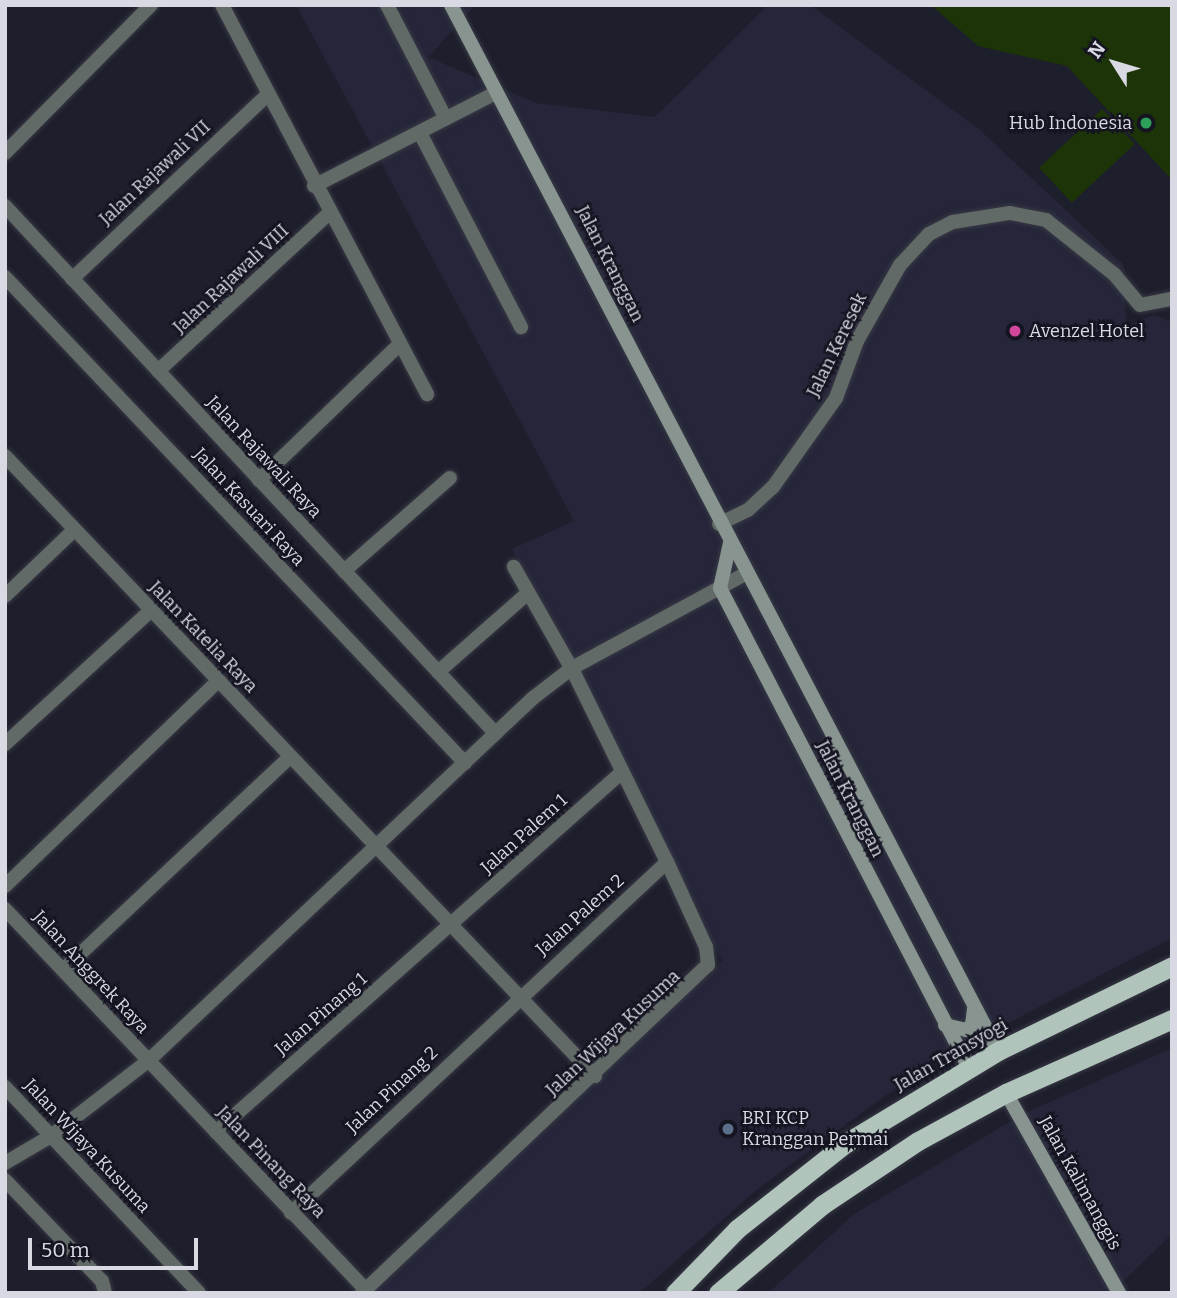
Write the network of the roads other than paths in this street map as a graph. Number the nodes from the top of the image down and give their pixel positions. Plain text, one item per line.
1 (151, 5) edge
2 (222, 5) edge
3 (387, 5) edge
4 (451, 5) edge
5 (496, 93) junction
6 (266, 96) junction
7 (446, 119) junction
8 (420, 133) junction
9 (5, 153) edge
10 (314, 186) junction
11 (5, 206) edge
12 (328, 214) junction
13 (5, 277) edge
14 (72, 279) junction
15 (1172, 299) edge
16 (521, 327) dead end
17 (399, 345) junction
18 (159, 371) junction
19 (427, 394) dead end
20 (5, 456) edge
21 (450, 478) dead end
22 (259, 480) junction
23 (719, 524) junction
24 (75, 530) junction
25 (730, 543) junction
26 (514, 567) dead end
27 (344, 571) junction
28 (745, 574) junction
29 (720, 588) junction
30 (528, 593) junction
31 (5, 596) edge
32 (151, 610) junction
33 (572, 668) junction
34 (438, 672) junction
35 (218, 681) junction
36 (495, 733) junction
37 (5, 744) edge
38 (290, 757) junction
39 (465, 762) junction
40 (622, 772) junction
41 (374, 843) junction
42 (667, 862) junction
43 (5, 887) edge
44 (5, 909) edge
45 (452, 925) junction
46 (1172, 966) edge
47 (63, 970) junction
48 (519, 996) junction
49 (974, 1009) junction
50 (1172, 1019) edge
51 (944, 1023) junction
52 (998, 1051) junction
53 (148, 1061) junction
54 (969, 1068) junction
55 (595, 1076) junction
56 (5, 1087) edge
57 (1006, 1093) junction
58 (216, 1132) junction
59 (51, 1136) junction
60 (5, 1163) edge
61 (5, 1180) edge
62 (291, 1213) junction
63 (364, 1291) edge
64 (105, 1293) edge
65 (199, 1293) edge
66 (674, 1293) edge
67 (718, 1293) edge
68 (1119, 1293) edge

1 - 9 street
2 - 6 street
3 - 7 street
4 - 5 main road, Jalan Kranggan
5 - 7 street
5 - 23 main road, Jalan Kranggan
6 - 10 street
6 - 14 street, Jalan Rajawali VII
7 - 8 street
8 - 10 street
8 - 16 street
10 - 12 street
11 - 14 street, Jalan Rajawali Raya
12 - 17 street
12 - 18 street, Jalan Rajawali VIII
13 - 39 street, Jalan Kasuari Raya
14 - 18 street, Jalan Rajawali Raya
15 - 23 street, Jalan Keresek
17 - 19 street
17 - 22 street
18 - 22 street, Jalan Rajawali Raya
20 - 24 street, Jalan Katelia Raya
21 - 27 street
22 - 27 street, Jalan Rajawali Raya
23 - 25 main road, Jalan Kranggan
24 - 31 street
24 - 32 street, Jalan Katelia Raya
25 - 28 main road, Jalan Kranggan
25 - 29 main road
26 - 30 street, Jalan Wijaya Kusuma
27 - 34 street, Jalan Rajawali Raya
28 - 29 street
28 - 49 main road, Jalan Kranggan
29 - 33 street
29 - 51 main road, Jalan Kranggan
30 - 33 street, Jalan Wijaya Kusuma
30 - 34 street
32 - 35 street, Jalan Katelia Raya
32 - 37 street
33 - 36 street
33 - 40 street, Jalan Wijaya Kusuma
34 - 36 street, Jalan Rajawali Raya
35 - 38 street, Jalan Katelia Raya
35 - 43 street
36 - 39 street
38 - 41 street, Jalan Katelia Raya
38 - 47 street
39 - 41 street
40 - 42 street, Jalan Wijaya Kusuma
40 - 45 street, Jalan Palem 1
41 - 45 street, Jalan Katelia Raya
41 - 53 street
42 - 48 street, Jalan Palem 2
42 - 55 street, Jalan Wijaya Kusuma
44 - 47 street, Jalan Anggrek Raya
45 - 48 street, Jalan Katelia Raya
45 - 58 street, Jalan Pinang 1
46 - 52 highway, Jalan Transyogi
47 - 53 street, Jalan Anggrek Raya
48 - 55 street, Jalan Katelia Raya
48 - 62 street, Jalan Pinang 2
49 - 51 main road
49 - 52 main road, Jalan Kranggan
50 - 57 highway
51 - 54 main road, Jalan Kranggan
52 - 54 highway, Jalan Transyogi
53 - 58 street, Jalan Pinang Raya
53 - 59 street
54 - 66 highway, Jalan Transyogi
55 - 63 street, Jalan Wijaya Kusuma
56 - 59 street, Jalan Wijaya Kusuma
57 - 67 highway
57 - 68 main road, Jalan Kalimanggis
58 - 62 street, Jalan Pinang Raya
59 - 60 street
59 - 65 street, Jalan Wijaya Kusuma
61 - 64 street
62 - 63 street, Jalan Pinang Raya

